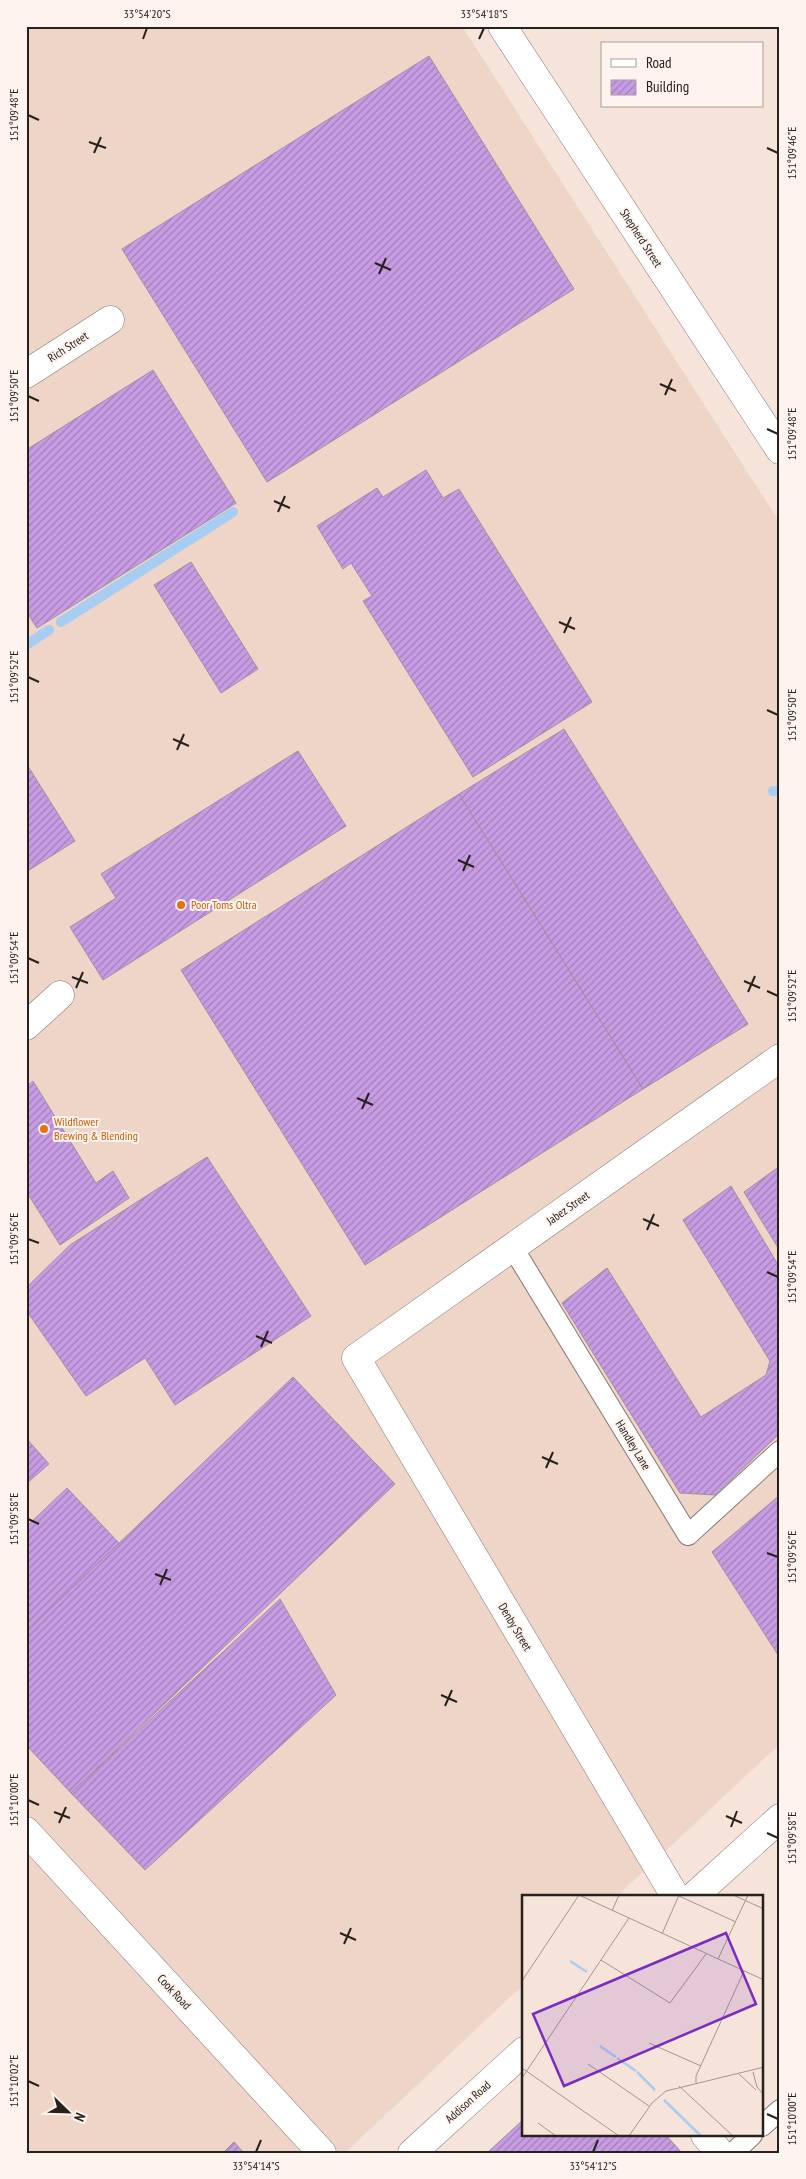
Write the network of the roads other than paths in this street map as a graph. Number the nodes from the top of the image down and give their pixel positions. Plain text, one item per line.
1 (502, 26) edge
2 (110, 320) dead end
3 (26, 374) edge
4 (780, 450) edge
5 (60, 995) dead end
6 (26, 1026) edge
7 (780, 1058) edge
8 (512, 1248) junction
9 (356, 1358) joint
10 (780, 1452) edge
11 (780, 1818) edge
12 (26, 1832) edge
13 (674, 1895) edge
14 (695, 1895) edge
15 (522, 2053) edge
16 (780, 2110) edge
17 (764, 2124) edge
18 (706, 2136) edge
19 (751, 2136) edge
20 (322, 2153) edge
21 (412, 2153) edge
22 (720, 2153) edge
23 (733, 2153) edge

1 - 4 street, Shepherd Street
2 - 3 street, Rich Street
5 - 6 street
7 - 8 street, Jabez Street
8 - 9 street, Jabez Street
8 - 10 lane, Handley Lane
9 - 13 street, Denby Street
11 - 14 street
12 - 20 street, Cook Road
15 - 21 street, Addison Road
16 - 17 lane
18 - 22 street
19 - 23 lane

